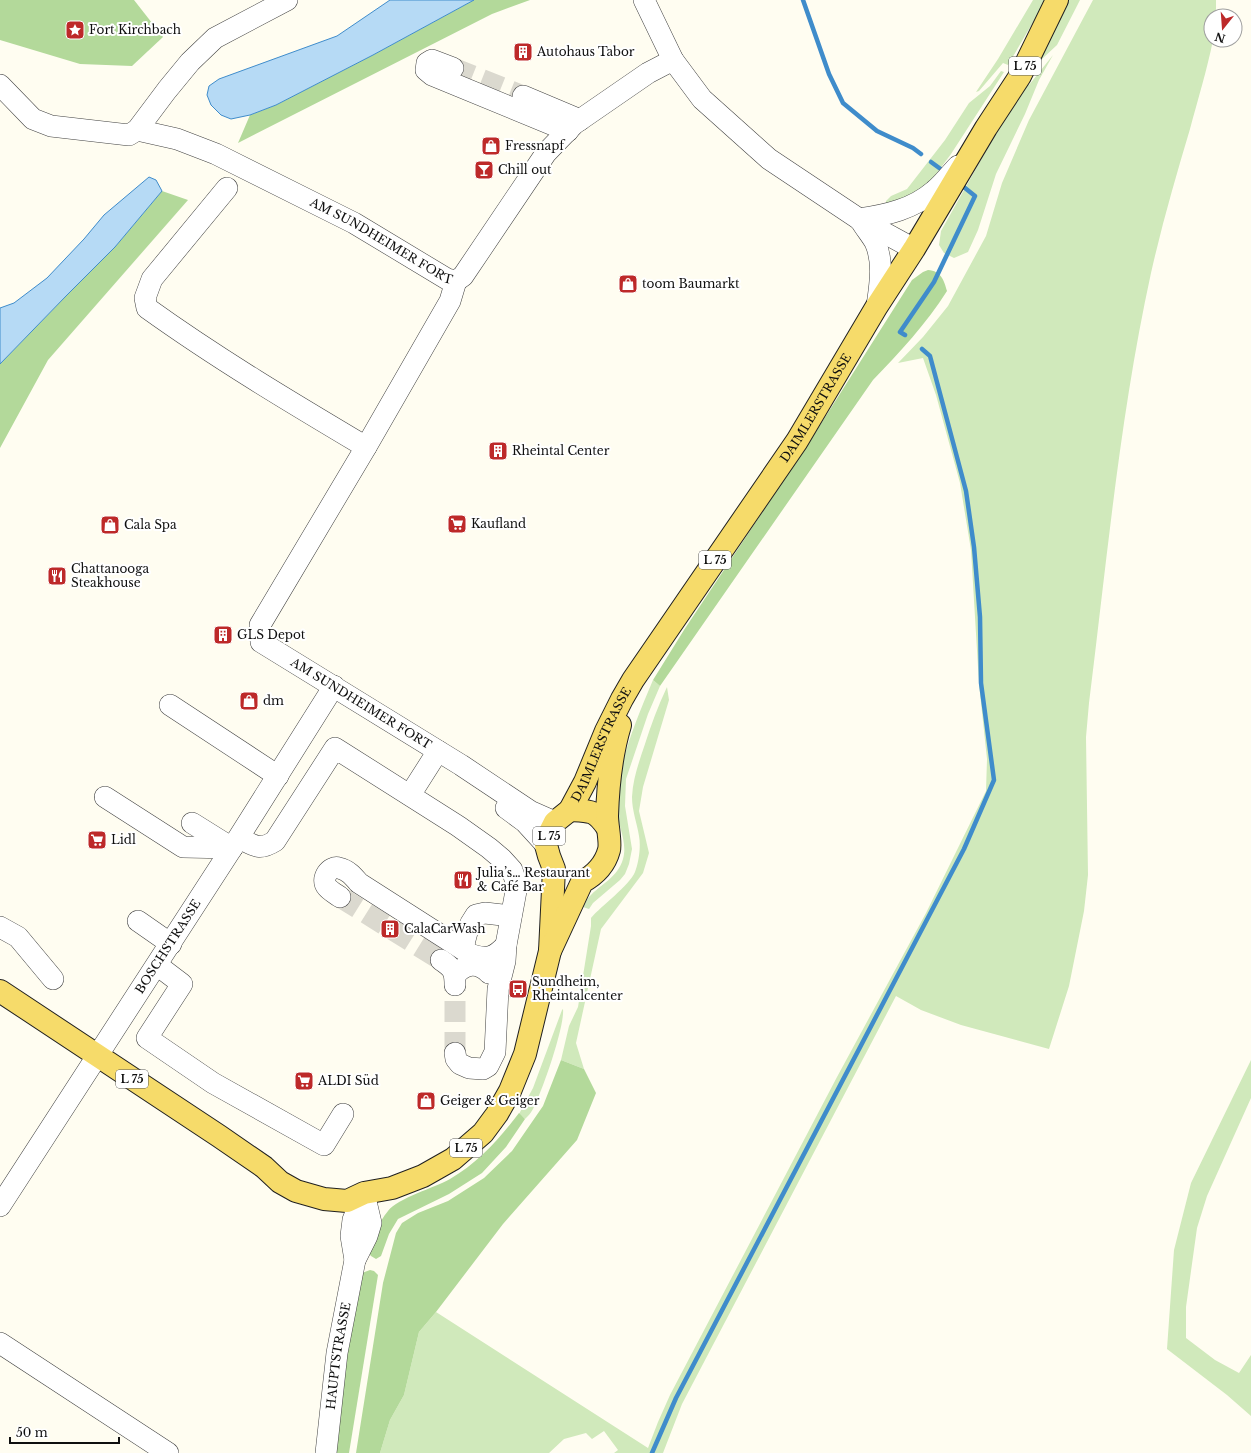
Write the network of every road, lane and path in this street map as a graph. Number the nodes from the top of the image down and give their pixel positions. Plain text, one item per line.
1 (287, 0) edge
2 (644, 0) edge
3 (1056, 0) edge
4 (673, 60) junction
5 (453, 68) tunnel mouth
6 (0, 85) edge
7 (523, 96) tunnel mouth
8 (574, 126) junction
9 (137, 130) junction
10 (973, 150) junction
11 (227, 188) dead end
12 (859, 219) junction
13 (914, 249) junction
14 (456, 281) junction
15 (877, 306) junction
16 (366, 448) junction
17 (633, 680) junction
18 (334, 686) junction
19 (170, 705) dead end
20 (438, 751) junction
21 (461, 765) junction
22 (278, 776) junction
23 (410, 795) junction
24 (105, 797) dead end
25 (563, 816) junction
26 (192, 823) dead end
27 (607, 827) junction
28 (235, 843) junction
29 (546, 845) junction
30 (554, 869) junction
31 (582, 882) junction
32 (340, 896) tunnel mouth
33 (511, 916) junction
34 (138, 920) dead end
35 (0, 927) edge
36 (171, 944) junction
37 (506, 945) junction
38 (464, 950) junction
39 (550, 951) junction
40 (156, 965) junction
41 (450, 974) dead end
42 (53, 979) dead end
43 (498, 989) junction
44 (0, 991) edge
45 (455, 1053) tunnel mouth
46 (98, 1056) junction
47 (344, 1114) dead end
48 (364, 1193) junction
49 (0, 1206) edge
50 (0, 1343) edge
51 (168, 1453) edge
52 (326, 1453) edge

1 - 9 street
2 - 4 street
3 - 10 main road, DAIMLERSTRASSE / L 75
4 - 8 street, AM SUNDHEIMER FORT
4 - 12 street
5 - 8 street
6 - 9 street
7 - 8 street
8 - 14 street, AM SUNDHEIMER FORT
9 - 14 street, AM SUNDHEIMER FORT
10 - 12 street
10 - 13 main road, DAIMLERSTRASSE / L 75
11 - 16 street
12 - 13 street
12 - 15 street
13 - 15 main road, DAIMLERSTRASSE / L 75
14 - 16 street
15 - 17 main road, DAIMLERSTRASSE / L 75
16 - 18 street, AM SUNDHEIMER FORT
17 - 25 main road, DAIMLERSTRASSE / L 75
17 - 27 main road, DAIMLERSTRASSE / L 75
18 - 20 street, AM SUNDHEIMER FORT
18 - 22 street, BOSCHSTRASSE
19 - 22 street
20 - 21 street, AM SUNDHEIMER FORT
20 - 23 street
21 - 25 street, AM SUNDHEIMER FORT
21 - 29 street, AM SUNDHEIMER FORT
22 - 28 street, BOSCHSTRASSE
23 - 28 street
23 - 33 street
24 - 28 street
25 - 27 main road, DAIMLERSTRASSE / L 75
25 - 29 main road, DAIMLERSTRASSE / L 75
26 - 28 street
27 - 31 main road, DAIMLERSTRASSE / L 75
28 - 36 street, BOSCHSTRASSE
29 - 30 main road, L 75
30 - 31 main road
30 - 39 main road, L 75
31 - 39 main road, L 75
32 - 38 street
33 - 37 street
33 - 38 street
34 - 36 street
35 - 42 street
36 - 40 street, BOSCHSTRASSE
37 - 38 street
37 - 43 street
39 - 48 main road, L 75
40 - 46 street, BOSCHSTRASSE
40 - 47 street
41 - 43 street
43 - 45 street
44 - 46 main road, L 75
46 - 48 main road, L 75
46 - 49 street, BOSCHSTRASSE
48 - 52 street, HAUPTSTRASSE
50 - 51 street

